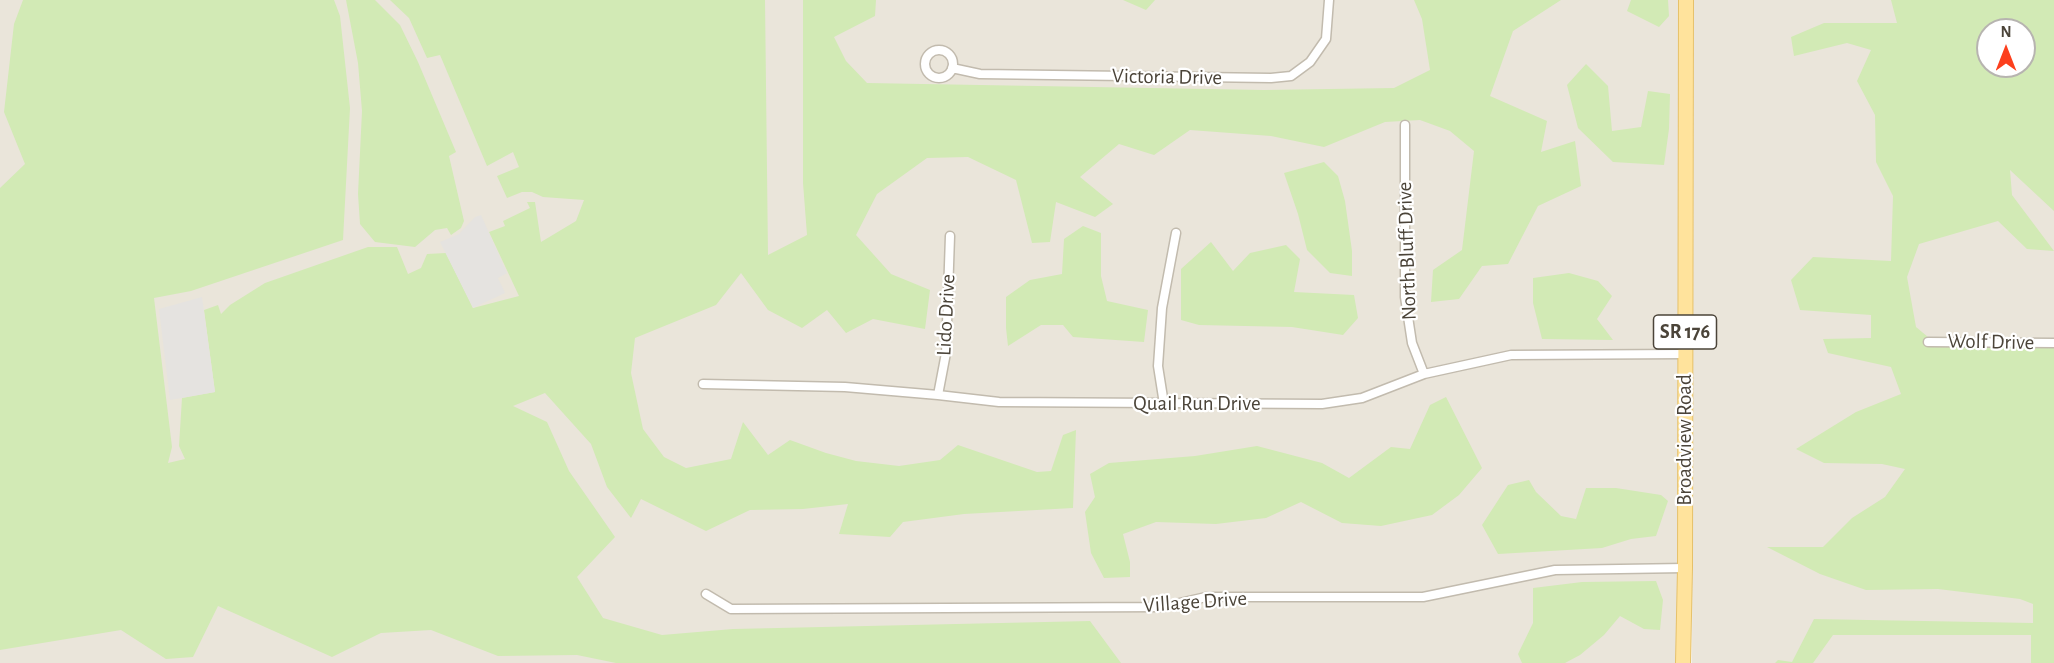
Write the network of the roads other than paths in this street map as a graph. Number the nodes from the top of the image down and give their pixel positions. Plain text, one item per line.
1 (1329, 0) edge
2 (1686, 0) edge
3 (952, 68) dead end
4 (1405, 125) dead end
5 (1176, 232) dead end
6 (950, 236) dead end
7 (1928, 342) dead end
8 (2054, 343) edge
9 (1685, 354) junction
10 (1425, 374) junction
11 (703, 384) dead end
12 (938, 394) junction
13 (1164, 404) junction
14 (1685, 568) junction
15 (706, 594) dead end
16 (1683, 663) edge

1 - 3 street, Victoria Drive
2 - 9 main road, Broadview Road / SR 176
4 - 10 street, North Bluff Drive
5 - 13 street
6 - 12 street, Lido Drive
7 - 8 street, Wolf Drive
9 - 10 street, Quail Run Drive
9 - 14 main road, Broadview Road / SR 176
10 - 13 street, Quail Run Drive
11 - 12 street, Quail Run Drive
12 - 13 street, Quail Run Drive
14 - 15 street, Village Drive
14 - 16 main road, Broadview Road / SR 176

